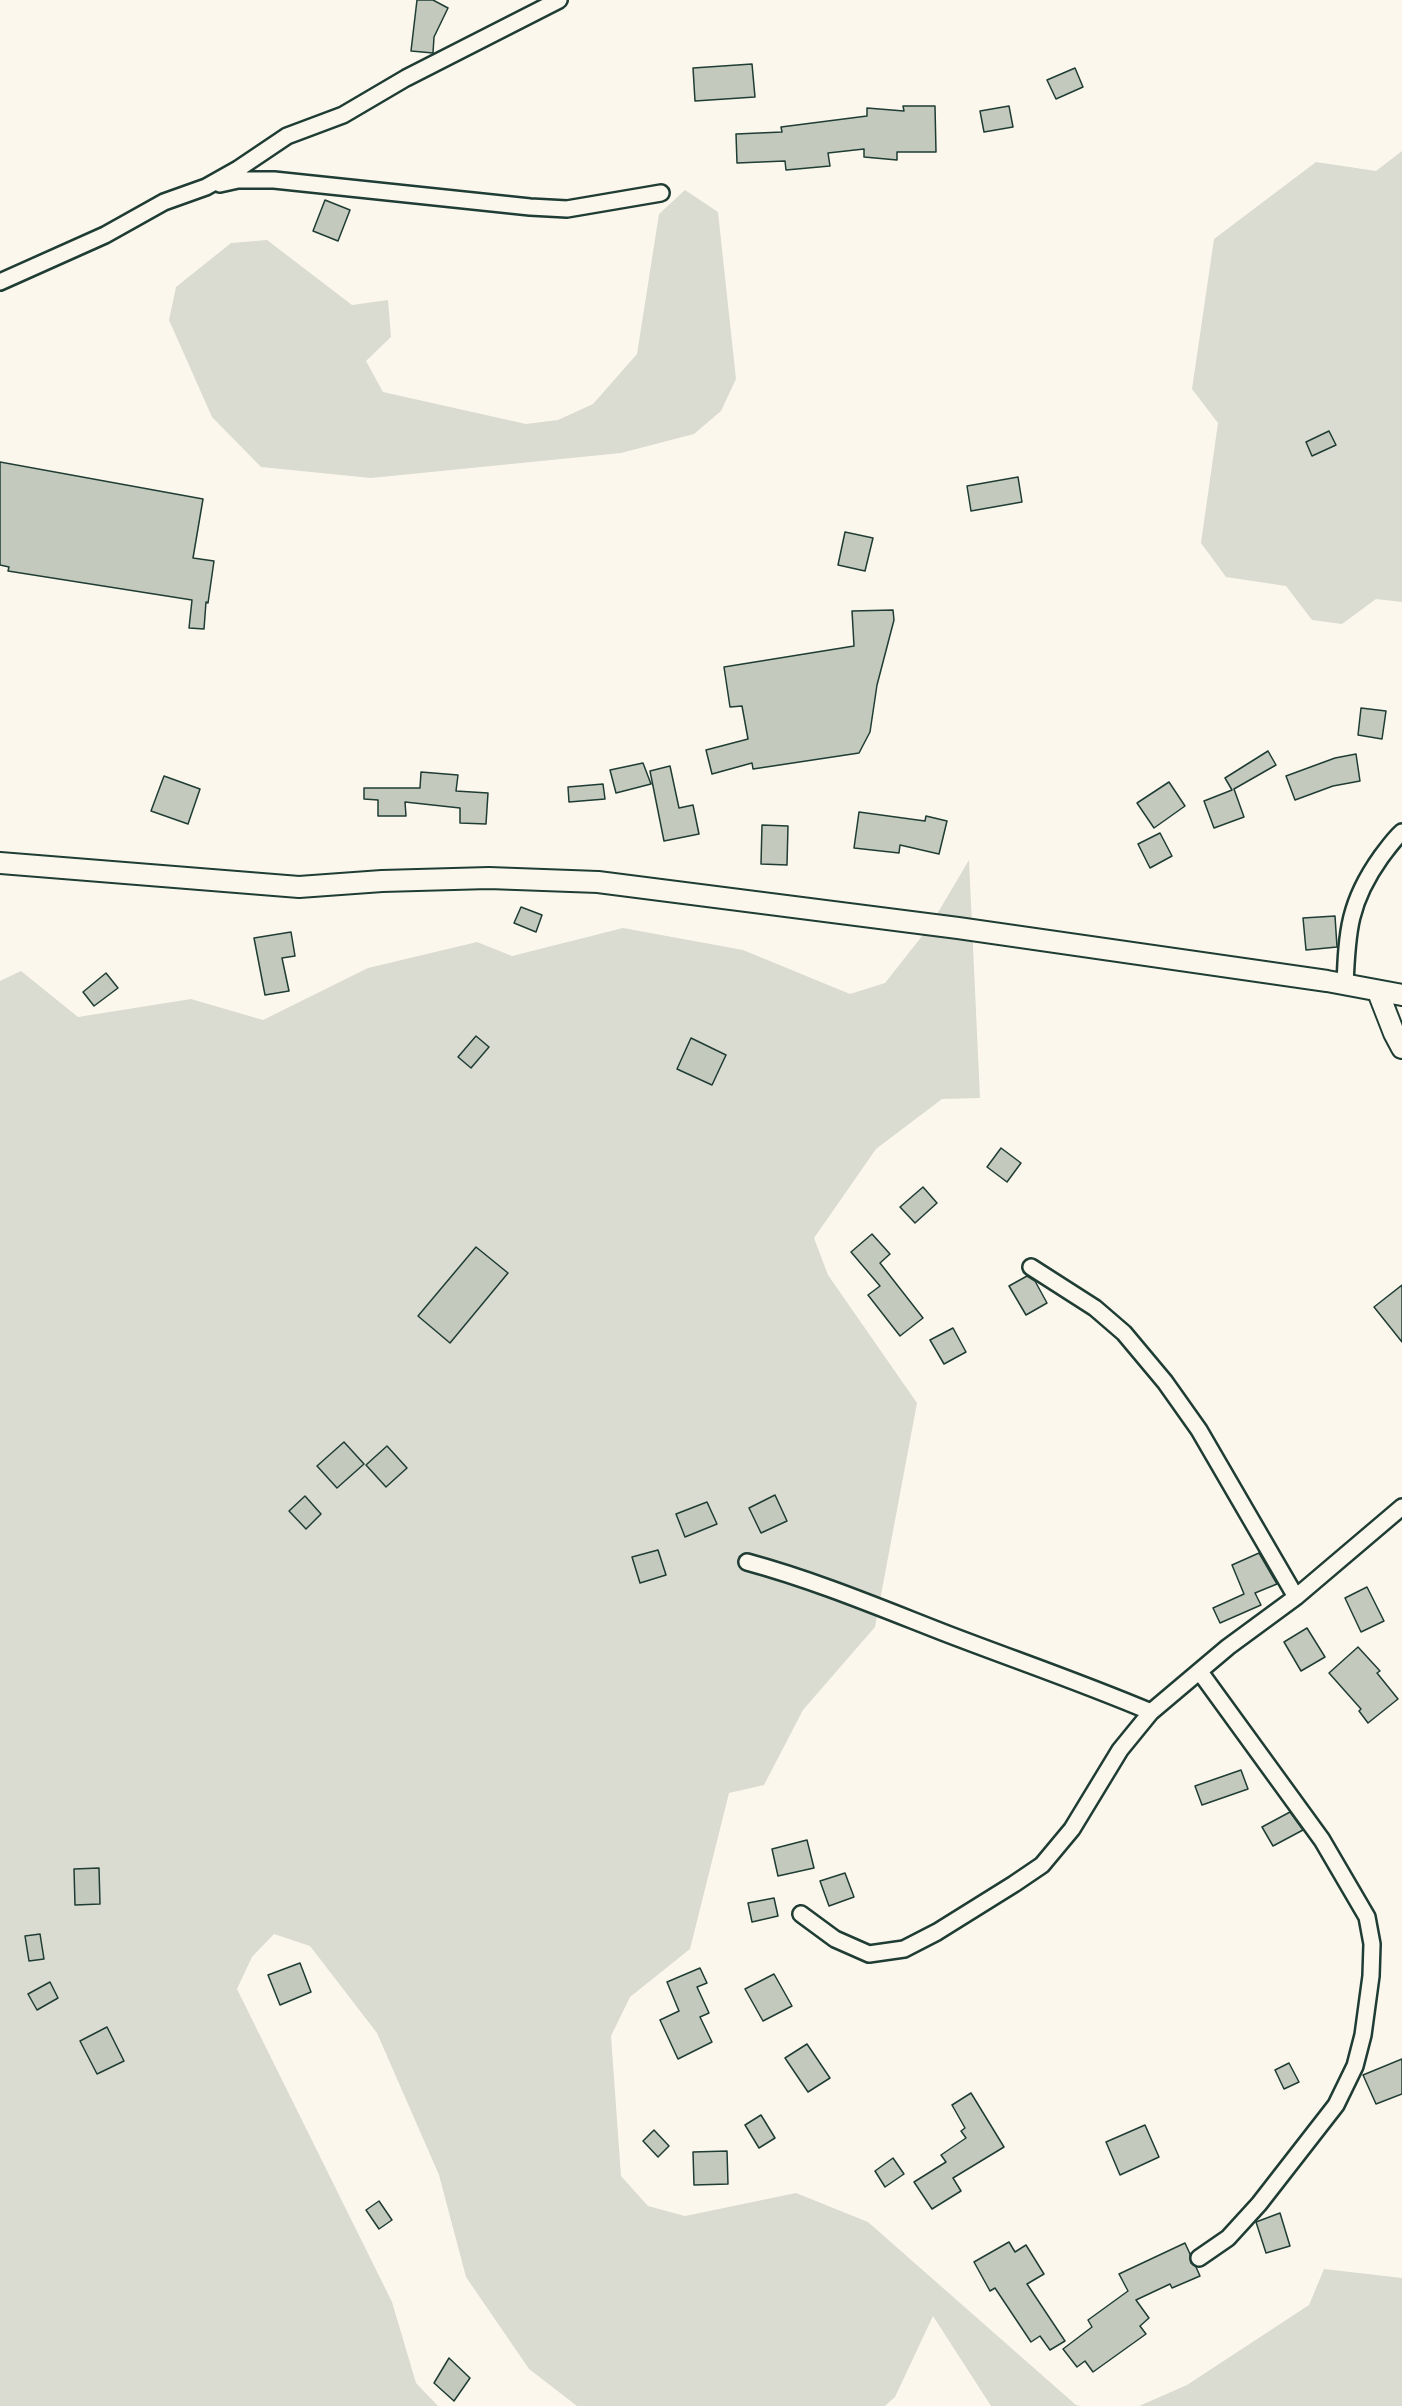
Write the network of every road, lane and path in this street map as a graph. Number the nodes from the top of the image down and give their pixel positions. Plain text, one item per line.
1 (559, 0) edge
2 (206, 187) junction
3 (661, 193) dead end
4 (0, 282) edge
5 (1402, 832) edge
6 (0, 862) edge
7 (1345, 985) junction
8 (1378, 992) junction
9 (1402, 995) edge
10 (1402, 1048) edge
11 (1031, 1267) dead end
12 (1402, 1507) edge
13 (747, 1562) dead end
14 (1296, 1597) junction
15 (1200, 1672) junction
16 (1152, 1712) junction
17 (801, 1914) dead end
18 (1199, 2258) dead end

1 - 2 street
2 - 3 street
2 - 4 street
5 - 7 street
6 - 7 street
7 - 8 street
8 - 9 street
8 - 10 street
11 - 14 street
12 - 14 street
13 - 16 street
14 - 15 street
15 - 16 street
15 - 18 street
16 - 17 street

